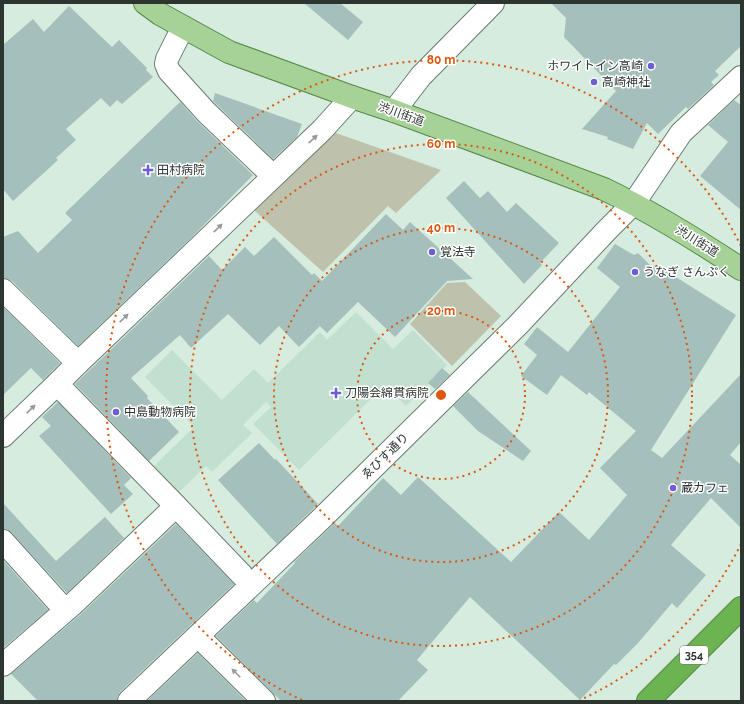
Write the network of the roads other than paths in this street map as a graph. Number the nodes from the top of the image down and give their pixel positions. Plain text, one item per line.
1 (145, 3) edge
2 (493, 3) edge
3 (183, 26) junction
4 (741, 77) edge
5 (352, 97) junction
6 (394, 111) junction
7 (273, 176) junction
8 (634, 203) junction
9 (741, 269) edge
10 (3, 290) edge
11 (78, 363) junction
12 (57, 384) junction
13 (3, 436) edge
14 (176, 506) junction
15 (3, 541) edge
16 (242, 576) dead end
17 (741, 608) edge
18 (65, 610) junction
19 (198, 636) junction
20 (3, 665) edge
21 (129, 701) edge
22 (264, 701) edge
23 (648, 701) edge

1 - 3 main road, 渋川街道
2 - 6 street
3 - 5 main road, 渋川街道
3 - 7 street
4 - 8 street, ゑびす通り
5 - 6 main road, 渋川街道
7 -> 5 street
6 - 8 main road, 渋川街道
11 -> 7 street
8 - 9 main road, 渋川街道
8 - 19 street, ゑびす通り
10 - 11 street
11 - 12 street
13 -> 12 street
12 - 14 street
14 - 16 street
14 - 18 street
15 - 18 street
17 - 23 highway, 354
18 - 20 street
19 - 21 street, ゑびす通り
22 -> 19 street

